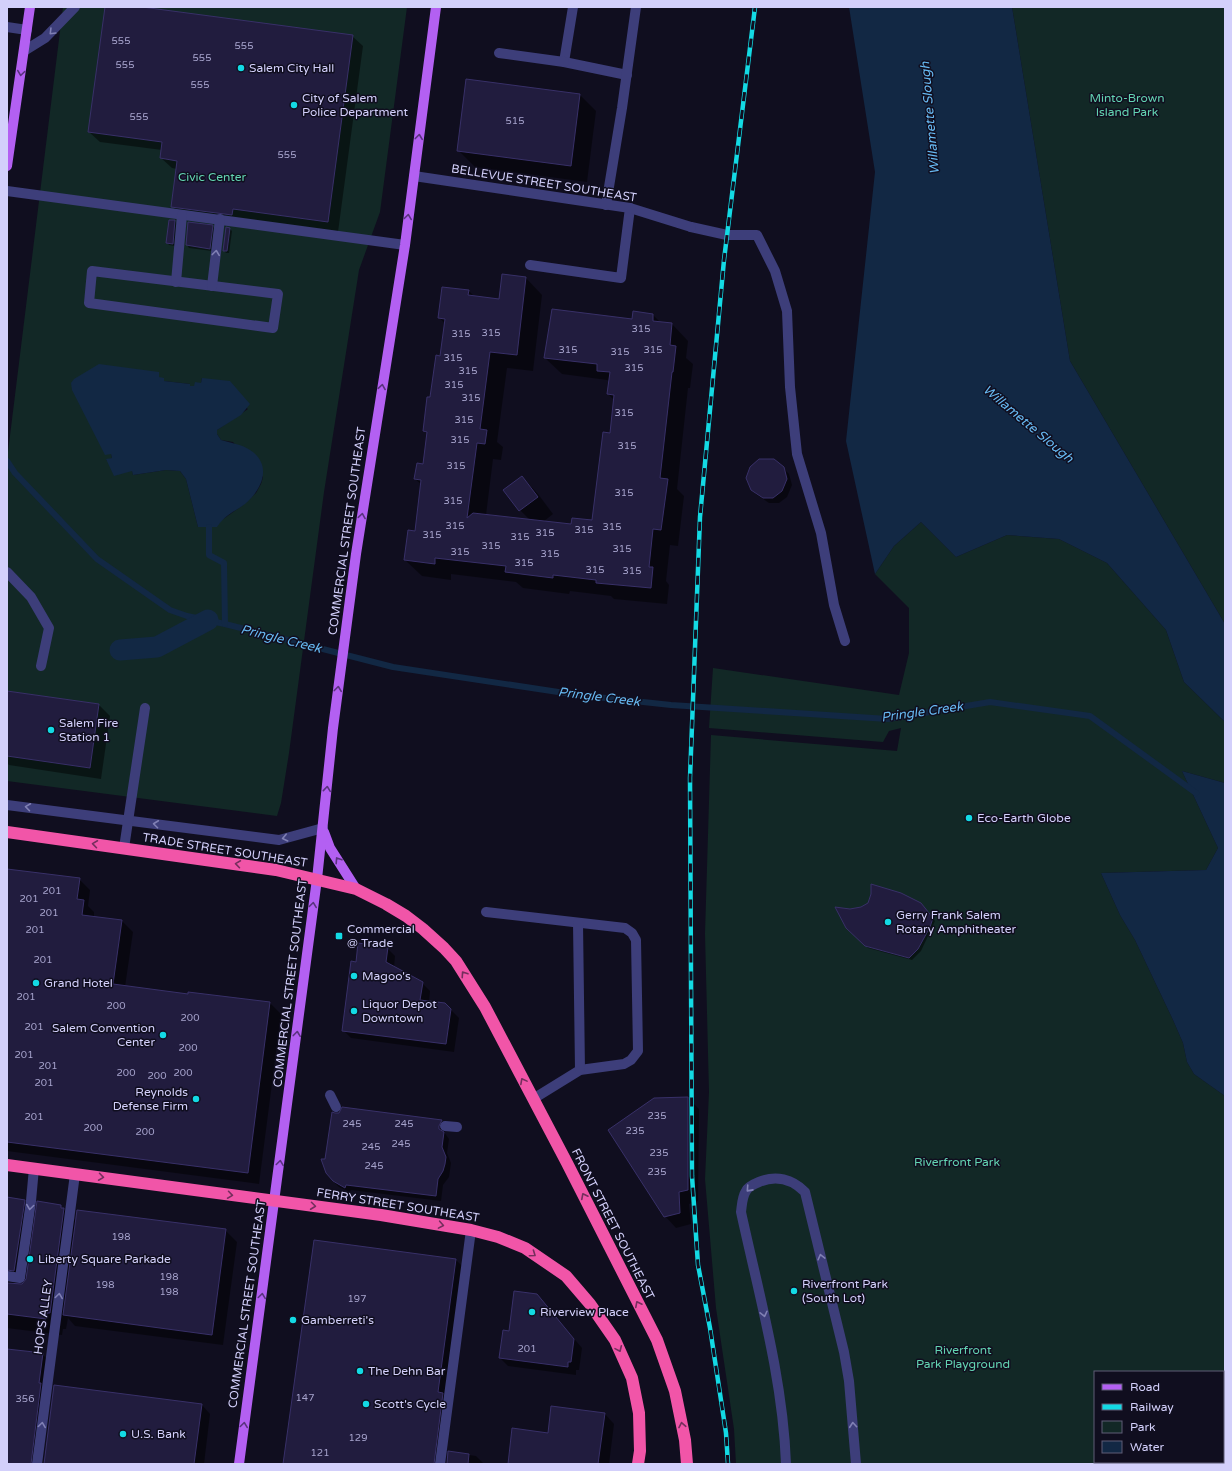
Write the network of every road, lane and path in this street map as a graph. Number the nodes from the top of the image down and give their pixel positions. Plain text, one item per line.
1 (30, 7) edge
2 (75, 7) edge
3 (436, 7) edge
4 (572, 7) edge
5 (636, 7) edge
6 (7, 27) edge
7 (27, 30) junction
8 (24, 51) junction
9 (499, 53) dead end
10 (564, 62) junction
11 (627, 75) junction
12 (7, 166) edge
13 (414, 176) junction
14 (7, 191) edge
15 (606, 205) junction
16 (630, 208) junction
17 (182, 215) junction
18 (220, 219) junction
19 (405, 245) junction
20 (530, 265) dead end
21 (176, 282) junction
22 (212, 286) junction
23 (7, 572) edge
24 (845, 641) dead end
25 (42, 666) dead end
26 (144, 708) dead end
27 (7, 805) edge
28 (129, 820) junction
29 (323, 828) junction
30 (7, 832) edge
31 (124, 848) junction
32 (317, 879) junction
33 (356, 890) junction
34 (486, 912) dead end
35 (578, 923) junction
36 (485, 1007) joint
37 (580, 1070) junction
38 (330, 1096) dead end
39 (533, 1099) junction
40 (336, 1106) dead end
41 (445, 1126) dead end
42 (457, 1128) dead end
43 (7, 1165) edge
44 (34, 1168) junction
45 (75, 1174) junction
46 (274, 1201) junction
47 (471, 1230) junction
48 (7, 1276) edge
49 (37, 1464) edge
50 (239, 1464) edge
51 (440, 1464) edge
52 (638, 1464) edge
53 (687, 1464) edge
54 (786, 1464) edge
55 (856, 1464) edge

1 - 7 main road
2 -> 8 street
13 -> 3 main road, COMMERCIAL STREET SOUTHEAST
4 - 10 street
5 - 11 street
6 - 7 street
7 - 8 main road
8 -> 12 main road
9 - 10 street
10 - 11 street
11 - 15 street
13 - 15 street, BELLEVUE STREET SOUTHEAST
19 -> 13 main road, COMMERCIAL STREET SOUTHEAST
14 - 17 street
15 - 16 street, BELLEVUE STREET SOUTHEAST
16 - 20 street
16 - 24 street, BELLEVUE STREET SOUTHEAST
17 - 18 street
17 - 21 street
18 - 19 street
22 -> 18 street
29 -> 19 main road, COMMERCIAL STREET SOUTHEAST
21 - 22 street
21 - 22 street
23 - 25 street
26 - 28 street
28 -> 27 street, TRADE STREET SOUTHEAST
29 -> 28 street, TRADE STREET SOUTHEAST
28 - 31 street
29 - 32 main road, COMMERCIAL STREET SOUTHEAST
33 -> 29 main road
31 -> 30 highway, TRADE STREET SOUTHEAST
32 -> 31 highway, TRADE STREET SOUTHEAST
32 - 33 highway, TRADE STREET SOUTHEAST
46 -> 32 main road, COMMERCIAL STREET SOUTHEAST
36 -> 33 highway, TRADE STREET SOUTHEAST
34 - 35 street
35 - 37 street
35 - 37 street
39 -> 36 highway, FRONT STREET SOUTHEAST
37 - 39 street
38 - 40 street
53 -> 39 highway, FRONT STREET SOUTHEAST
41 - 42 street
43 - 44 highway, FERRY STREET SOUTHEAST
44 - 45 highway, FERRY STREET SOUTHEAST
44 -> 48 street
45 -> 46 highway, FERRY STREET SOUTHEAST
49 -> 45 street, HOPS ALLEY
46 -> 47 highway, FERRY STREET SOUTHEAST
50 -> 46 main road, COMMERCIAL STREET SOUTHEAST
47 - 51 street
47 -> 52 highway, FERRY STREET SOUTHEAST
55 -> 54 street

